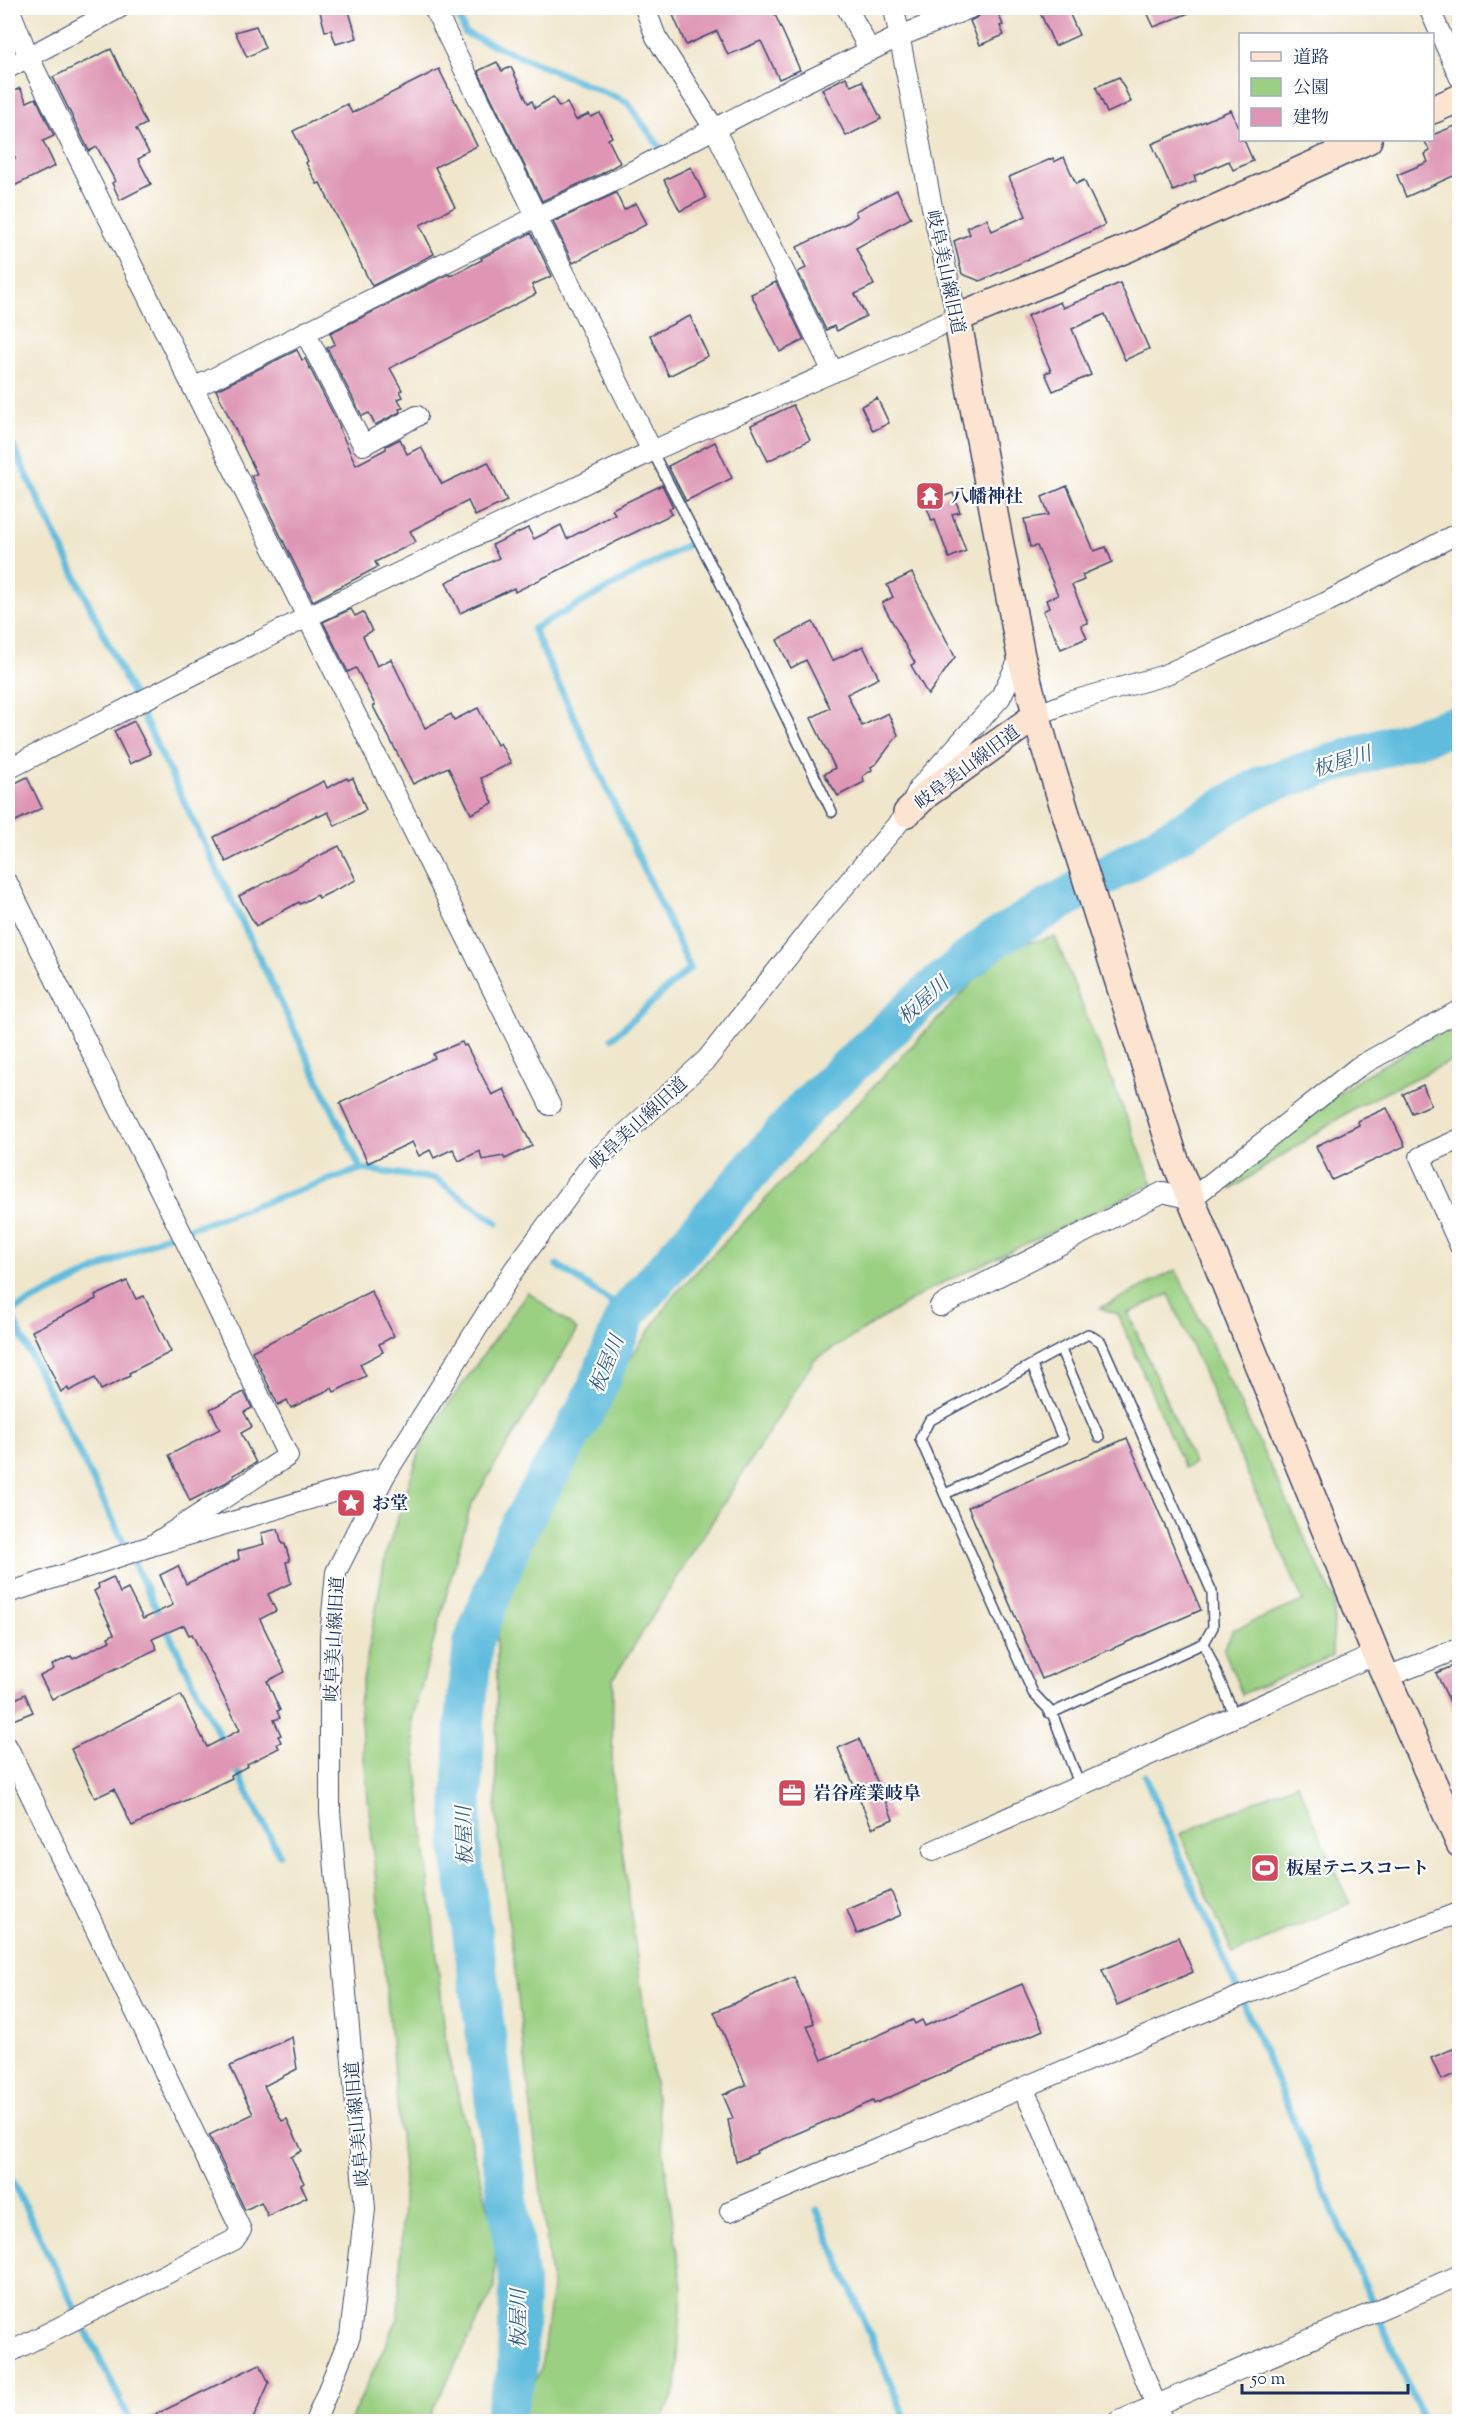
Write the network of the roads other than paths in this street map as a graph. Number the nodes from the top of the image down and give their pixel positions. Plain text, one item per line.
1 (9, 8) edge
2 (120, 8) edge
3 (434, 8) edge
4 (645, 8) edge
5 (847, 8) edge
6 (894, 8) edge
7 (970, 8) edge
8 (1429, 8) edge
9 (898, 37) junction
10 (870, 51) junction
11 (28, 58) junction
12 (8, 68) edge
13 (1460, 78) edge
14 (1460, 98) edge
15 (1434, 109) edge
16 (714, 129) junction
17 (1366, 141) edge
18 (538, 216) junction
19 (957, 318) junction
20 (305, 332) junction
21 (833, 372) junction
22 (192, 386) junction
23 (417, 416) dead end
24 (652, 451) junction
25 (1460, 532) edge
26 (307, 617) junction
27 (1021, 656) junction
28 (1037, 715) junction
29 (8, 768) edge
30 (832, 812) dead end
31 (907, 813) junction
32 (8, 884) edge
33 (1460, 1010) edge
34 (550, 1106) dead end
35 (1460, 1139) edge
36 (1191, 1199) junction
37 (1460, 1246) edge
38 (940, 1306) dead end
39 (1061, 1350) junction
40 (1032, 1366) junction
41 (1099, 1437) dead end
42 (384, 1477) junction
43 (945, 1494) junction
44 (151, 1546) junction
45 (8, 1593) edge
46 (1204, 1642) junction
47 (1460, 1648) edge
48 (1381, 1665) junction
49 (1050, 1713) junction
50 (1235, 1717) junction
51 (8, 1748) edge
52 (1080, 1786) junction
53 (1460, 1844) edge
54 (933, 1851) dead end
55 (1460, 1912) edge
56 (1023, 2089) junction
57 (730, 2211) dead end
58 (1460, 2275) edge
59 (8, 2353) edge
60 (1159, 2413) edge
61 (315, 2421) edge
62 (1117, 2421) edge

1 - 11 street
2 - 11 street
3 - 18 street
4 - 16 street
5 - 10 street
6 - 9 street, 岐阜美山線旧道
7 - 9 street
8 - 13 street
9 - 10 street
9 - 19 street, 岐阜美山線旧道
10 - 16 street
11 - 12 street
11 - 22 street
14 - 15 street
16 - 18 street
16 - 21 street
17 - 19 street
18 - 20 street
18 - 24 street
19 - 21 street
19 - 27 street, 岐阜美山線旧道
20 - 22 street
20 - 23 street
21 - 24 street
22 - 26 street
24 - 26 street
24 - 30 lane
25 - 28 street
26 - 29 street
26 - 34 street
27 - 28 street, 岐阜美山線旧道
27 - 31 street
28 - 31 street, 岐阜美山線旧道
28 - 36 street
31 - 42 street, 岐阜美山線旧道
32 - 44 street
33 - 36 street
35 - 37 street
36 - 38 street
36 - 48 street
39 - 40 lane
39 - 41 lane
39 - 46 lane
40 - 43 lane
40 - 43 lane
42 - 44 street
42 - 61 street, 岐阜美山線旧道
43 - 49 lane
44 - 45 street
46 - 49 lane
46 - 50 lane
47 - 48 street
48 - 50 street
48 - 53 street
49 - 52 lane
50 - 52 street
51 - 59 street
52 - 54 street
55 - 56 street
56 - 57 street
56 - 60 street
58 - 60 street
60 - 62 street

